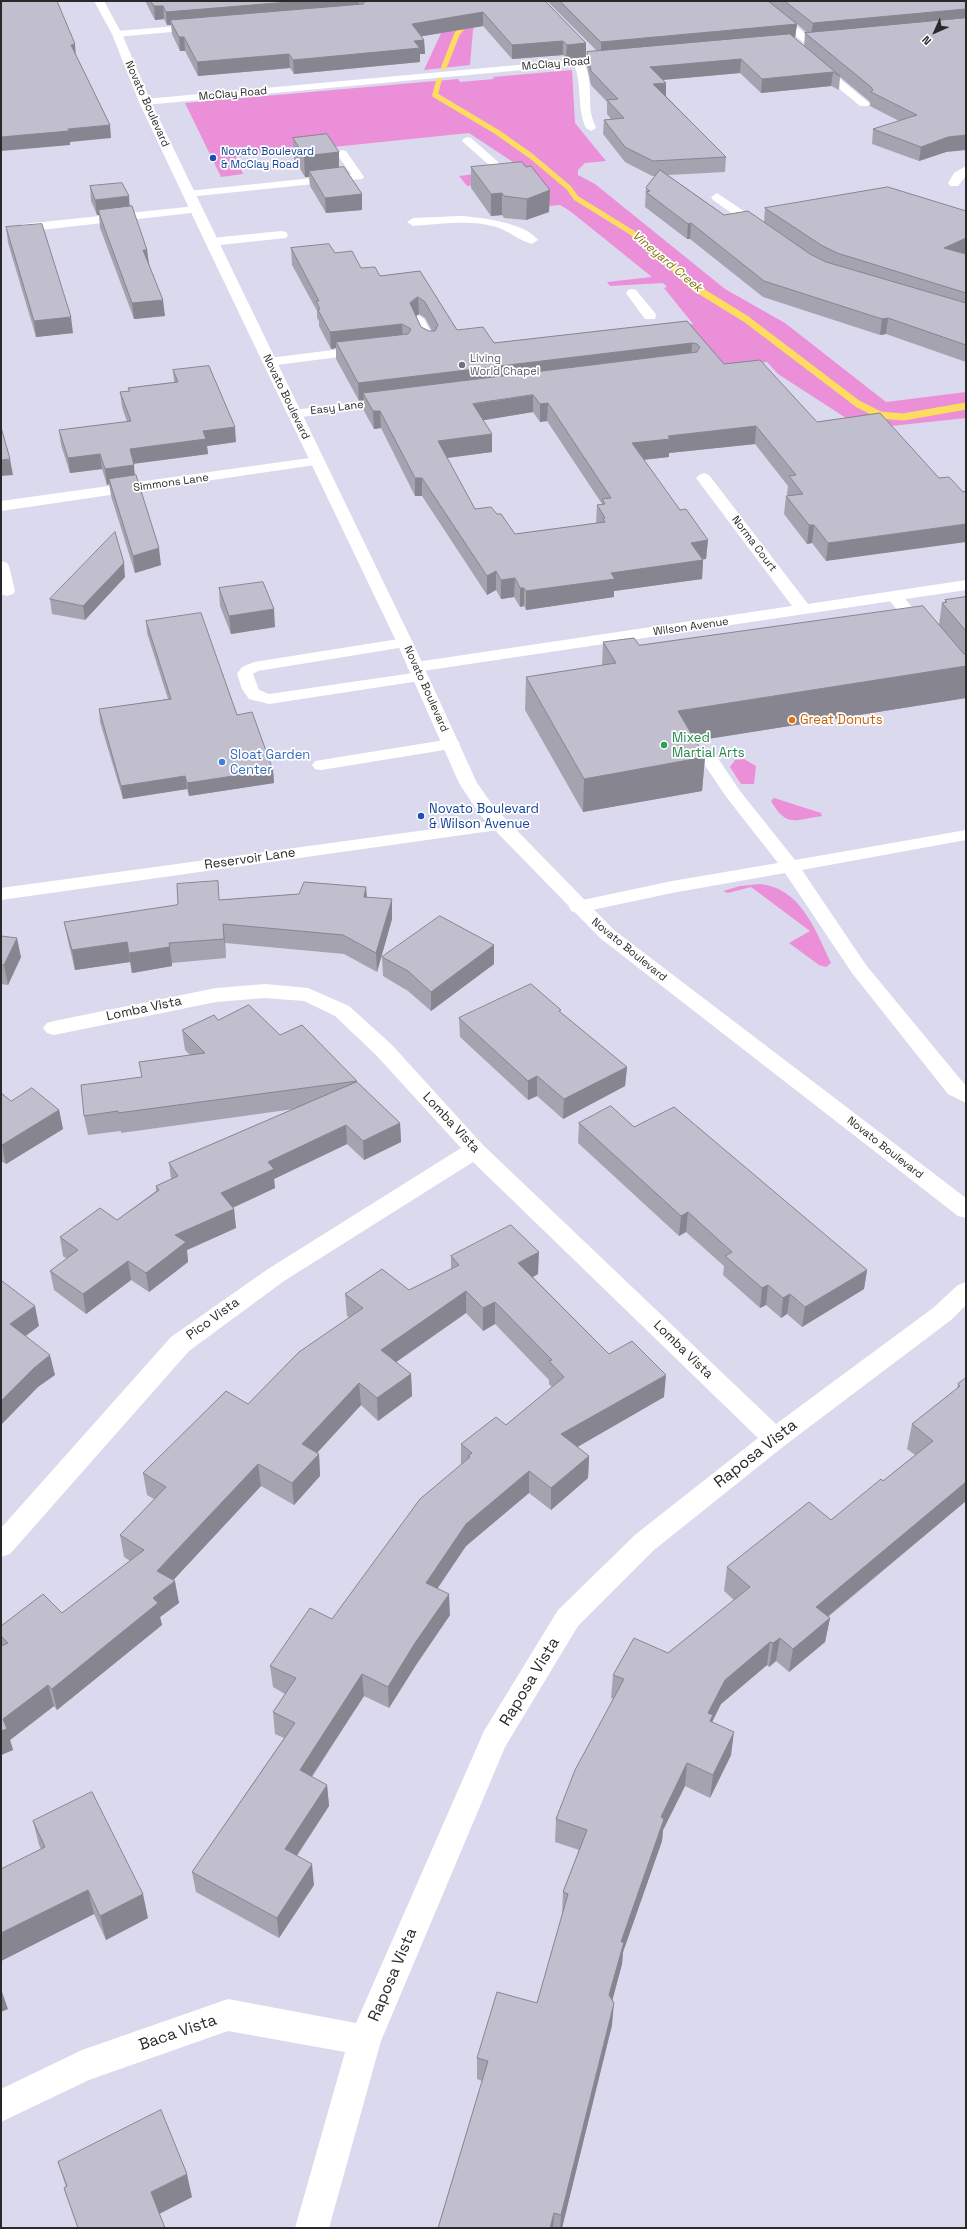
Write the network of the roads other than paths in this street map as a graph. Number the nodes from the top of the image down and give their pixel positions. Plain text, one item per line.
1 (99, 1) edge
2 (759, 1) edge
3 (210, 26) edge
4 (116, 34) junction
5 (791, 43) edge
6 (587, 49) dead end
7 (808, 57) edge
8 (628, 58) edge
9 (598, 61) junction
10 (578, 62) junction
11 (146, 102) junction
12 (864, 104) dead end
13 (591, 128) dead end
14 (467, 140) dead end
15 (342, 153) dead end
16 (494, 163) edge
17 (966, 170) edge
18 (954, 183) dead end
19 (188, 194) junction
20 (717, 196) dead end
21 (196, 210) junction
22 (413, 222) dead end
23 (23, 228) edge
24 (770, 234) edge
25 (282, 235) dead end
26 (532, 240) dead end
27 (211, 242) junction
28 (632, 293) dead end
29 (650, 316) dead end
30 (418, 319) edge
31 (430, 343) edge
32 (379, 349) edge
33 (269, 362) junction
34 (410, 399) edge
35 (294, 414) junction
36 (317, 461) junction
37 (704, 478) dead end
38 (1, 506) edge
39 (1, 566) edge
40 (966, 585) edge
41 (7, 591) dead end
42 (895, 597) junction
43 (804, 610) junction
44 (930, 640) edge
45 (405, 643) junction
46 (418, 672) junction
47 (451, 744) junction
48 (709, 758) dead end
49 (321, 765) dead end
50 (499, 825) junction
51 (966, 835) edge
52 (791, 867) junction
53 (1, 894) edge
54 (578, 907) junction
55 (54, 1028) dead end
56 (966, 1096) edge
57 (475, 1150) junction
58 (966, 1210) edge
59 (966, 1291) edge
60 (775, 1439) junction
61 (1, 1546) edge
62 (364, 2040) junction
63 (1, 2106) edge
64 (312, 2228) edge

1 - 4 street, Novato Boulevard
2 - 5 street
3 - 4 street
4 - 11 street, Novato Boulevard
6 - 9 street
7 - 12 street
8 - 9 street, McClay Road
9 - 10 street, McClay Road
10 - 11 street, McClay Road
10 - 13 lane
11 - 19 street, Novato Boulevard
14 - 16 lane
15 - 19 lane
17 - 18 street
19 - 21 street, Novato Boulevard
20 - 24 street
21 - 23 lane
21 - 27 street, Novato Boulevard
22 - 26 lane
25 - 27 lane
27 - 33 street, Novato Boulevard
28 - 29 lane
30 - 31 lane
32 - 33 lane
33 - 35 street, Novato Boulevard
34 - 35 street, Easy Lane
35 - 36 street, Novato Boulevard
36 - 38 street, Simmons Lane
36 - 45 street, Novato Boulevard
37 - 43 street, Norma Court
39 - 41 street
40 - 42 street, Wilson Avenue
42 - 43 street, Wilson Avenue
42 - 44 lane
43 - 46 street, Wilson Avenue
45 - 46 street, Novato Boulevard
45 - 46 lane
46 - 47 street, Novato Boulevard
47 - 49 lane
47 - 50 street, Novato Boulevard
48 - 52 lane
50 - 53 lane, Reservoir Lane
50 - 54 street, Novato Boulevard
51 - 52 lane
52 - 54 lane
52 - 56 lane
54 - 58 street, Novato Boulevard
55 - 57 street, Lomba Vista
57 - 60 street, Lomba Vista
57 - 61 street, Pico Vista
59 - 60 street, Raposa Vista
60 - 62 street, Raposa Vista
62 - 63 street, Baca Vista
62 - 64 street, Raposa Vista

